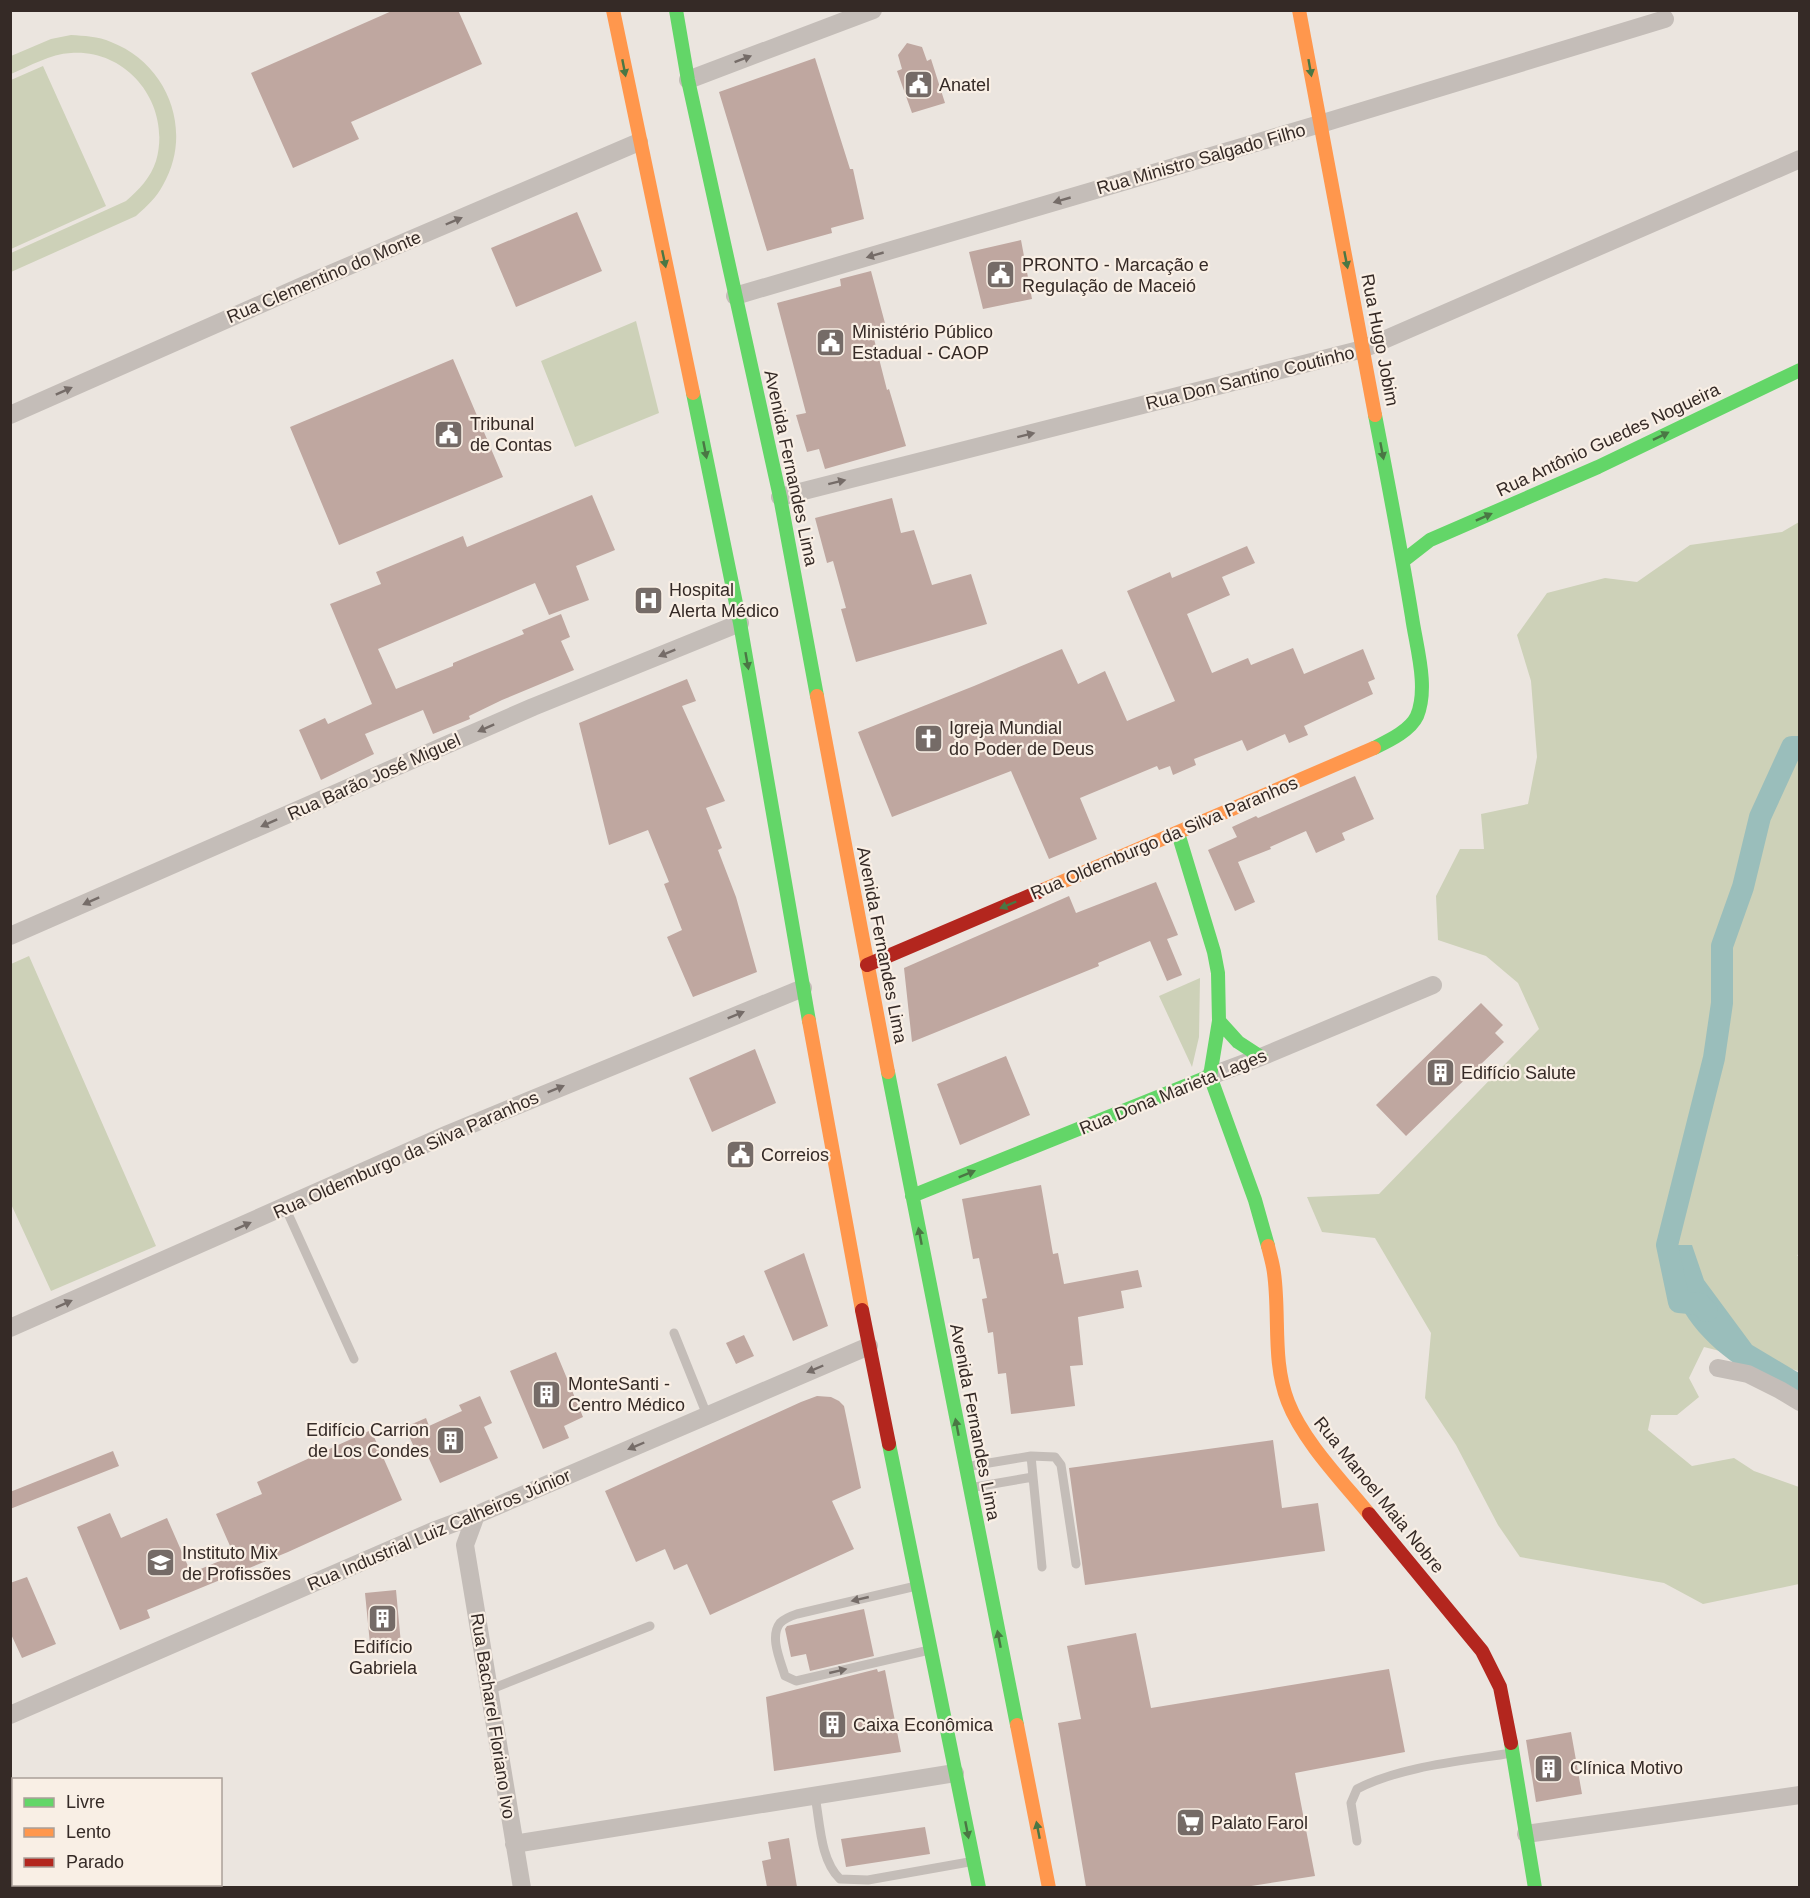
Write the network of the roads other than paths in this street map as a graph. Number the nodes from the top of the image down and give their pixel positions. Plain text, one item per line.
1 (613, 10) edge
2 (676, 10) edge
3 (873, 10) edge
4 (1299, 10) edge
5 (1665, 19) dead end
6 (688, 80) junction
7 (1320, 124) junction
8 (639, 142) junction
9 (1800, 159) edge
10 (735, 296) junction
11 (1363, 349) junction
12 (1800, 370) edge
13 (10, 415) edge
14 (780, 497) junction
15 (1398, 533) junction
16 (1430, 540) junction
17 (1403, 561) junction
18 (740, 623) junction
19 (1421, 677) joint
20 (1178, 833) junction
21 (10, 936) edge
22 (867, 965) junction
23 (1433, 985) dead end
24 (803, 988) junction
25 (1219, 1021) junction
26 (1261, 1057) junction
27 (1210, 1076) junction
28 (912, 1196) junction
29 (285, 1207) junction
30 (10, 1328) edge
31 (674, 1333) dead end
32 (869, 1346) junction
33 (354, 1359) dead end
34 (1718, 1368) dead end
35 (1800, 1402) edge
36 (707, 1415) junction
37 (1031, 1456) junction
38 (965, 1467) junction
39 (1033, 1477) junction
40 (969, 1488) junction
41 (476, 1515) junction
42 (433, 1531) junction
43 (465, 1545) junction
44 (1076, 1564) dead end
45 (1042, 1567) dead end
46 (917, 1585) junction
47 (650, 1626) dead end
48 (930, 1650) junction
49 (489, 1690) junction
50 (10, 1715) edge
51 (1513, 1753) junction
52 (956, 1773) junction
53 (1800, 1795) edge
54 (814, 1796) junction
55 (1526, 1834) junction
56 (1357, 1841) dead end
57 (514, 1844) junction
58 (973, 1862) junction
59 (522, 1887) edge
60 (979, 1887) edge
61 (1049, 1887) edge
62 (1535, 1887) edge

1 -> 8 main road
2 - 6 main road, Avenida Fernandes Lima
6 -> 3 street
4 -> 7 main road, Rua Hugo Jobim
5 - 7 street, Rua Ministro Salgado Filho
6 - 10 main road, Avenida Fernandes Lima
7 -> 10 street, Rua Ministro Salgado Filho
7 -> 11 main road, Rua Hugo Jobim
13 -> 8 street, Rua Clementino do Monte
8 -> 18 main road
9 - 11 street, Rua Don Santino Coutinho
10 - 14 main road, Avenida Fernandes Lima
14 -> 11 street, Rua Don Santino Coutinho
11 -> 15 main road, Rua Hugo Jobim
16 -> 12 main road, Rua Antônio Guedes Nogueira
14 - 22 main road, Avenida Fernandes Lima
15 - 16 main road
15 - 17 main road, Rua Hugo Jobim
16 - 17 main road, Rua Antônio Guedes Nogueira
17 - 19 main road, Rua Hugo Jobim
18 -> 21 street, Rua Barão José Miguel
18 -> 24 main road
19 - 20 main road, Rua Oldemburgo da Silva Paranhos
20 -> 22 main road, Rua Oldemburgo da Silva Paranhos
20 - 25 main road, Rua Manoel Maia Nobre
22 - 28 main road, Avenida Fernandes Lima
23 - 26 street, Rua Dona Marieta Lages
29 -> 24 street, Rua Oldemburgo da Silva Paranhos
24 - 32 main road
25 - 26 main road
25 - 27 main road, Rua Manoel Maia Nobre
26 - 27 street, Rua Dona Marieta Lages
28 -> 27 main road, Rua Dona Marieta Lages
27 - 51 main road, Rua Manoel Maia Nobre
38 -> 28 main road, Avenida Fernandes Lima
30 -> 29 street, Rua Oldemburgo da Silva Paranhos
29 - 33 lane
31 - 36 lane
32 -> 36 street, Rua Industrial Luiz Calheiros Júnior
32 - 46 main road
34 - 35 street
36 -> 41 street, Rua Industrial Luiz Calheiros Júnior
37 - 38 lane
37 - 39 lane
37 - 44 lane
38 - 40 main road, Avenida Fernandes Lima
39 - 40 lane
39 - 45 lane
61 -> 40 main road, Avenida Fernandes Lima
41 - 42 street, Rua Industrial Luiz Calheiros Júnior
41 - 43 street, Rua Bacharel Floriano Ivo
42 - 43 street
42 - 50 street, Rua Industrial Luiz Calheiros Júnior
43 - 49 street, Rua Bacharel Floriano Ivo
46 - 48 main road
46 -> 48 lane
47 - 49 lane
48 - 52 main road
49 - 57 street, Rua Bacharel Floriano Ivo
51 - 55 main road, Rua Manoel Maia Nobre
51 - 56 lane
52 - 54 street
52 -> 58 main road
53 - 55 street
54 - 57 street
54 - 58 lane
55 - 62 main road, Rua Manoel Maia Nobre
57 - 59 street, Rua Bacharel Floriano Ivo
58 - 60 main road

